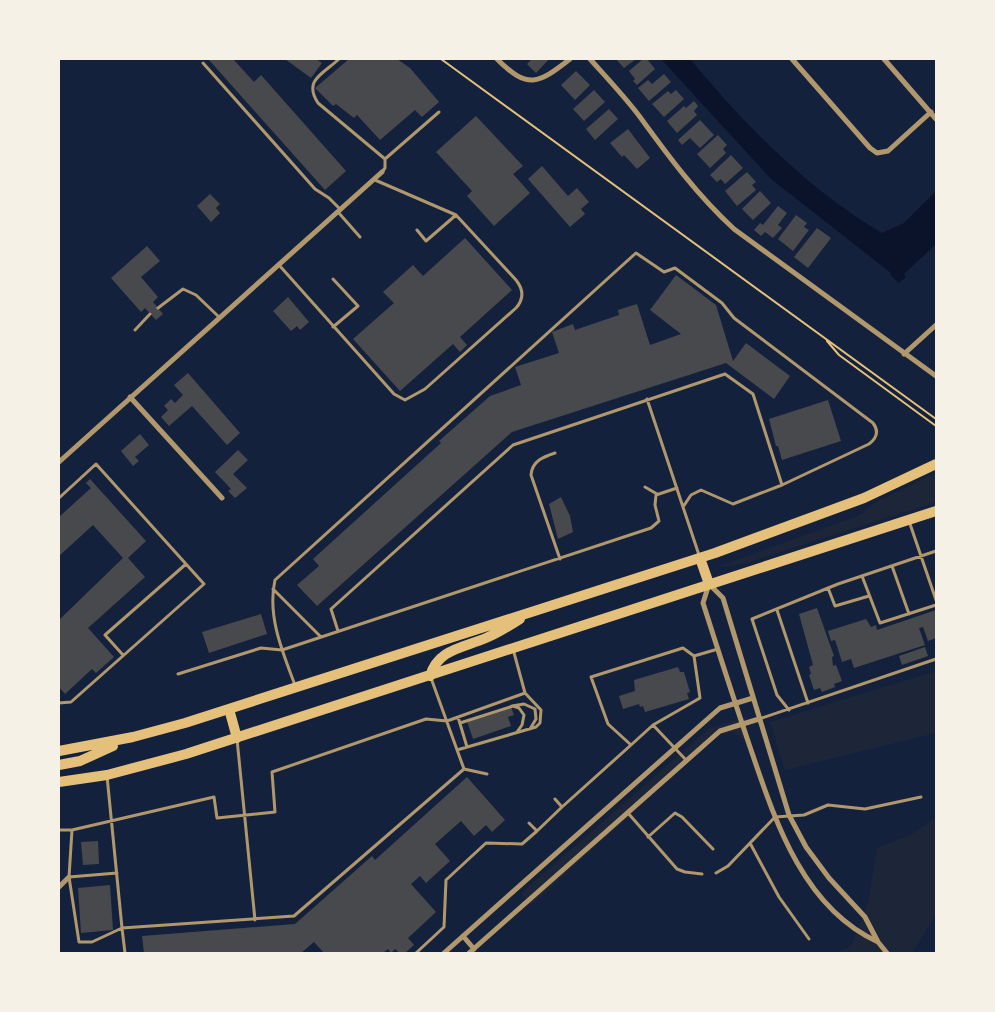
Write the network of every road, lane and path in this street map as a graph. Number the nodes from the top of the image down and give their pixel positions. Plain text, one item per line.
1 (339, 59) edge
2 (441, 59) edge
3 (497, 59) edge
4 (570, 59) edge
5 (590, 59) edge
6 (792, 59) edge
7 (884, 59) edge
8 (203, 63) dead end
9 (439, 112) dead end
10 (930, 112) junction
11 (936, 119) edge
12 (385, 159) junction
13 (382, 172) joint
14 (375, 180) junction
15 (339, 211) junction
16 (456, 215) junction
17 (417, 230) dead end
18 (360, 237) dead end
19 (278, 265) junction
20 (333, 279) dead end
21 (158, 308) dead end
22 (150, 314) dead end
23 (219, 317) junction
24 (936, 325) edge
25 (333, 327) junction
26 (135, 330) dead end
27 (824, 338) junction
28 (904, 354) junction
29 (936, 376) edge
30 (130, 397) junction
31 (647, 399) junction
32 (936, 419) edge
33 (936, 426) edge
34 (555, 453) dead end
35 (59, 461) edge
36 (936, 464) edge
37 (782, 485) junction
38 (645, 487) dead end
39 (677, 488) junction
40 (657, 494) junction
41 (59, 498) edge
42 (222, 498) dead end
43 (683, 507) junction
44 (936, 511) edge
45 (908, 521) junction
46 (936, 551) edge
47 (921, 557) junction
48 (700, 558) junction
49 (560, 559) junction
50 (186, 564) junction
51 (892, 566) junction
52 (862, 576) junction
53 (709, 584) junction
54 (828, 588) junction
55 (273, 589) junction
56 (869, 596) junction
57 (936, 600) edge
58 (936, 605) edge
59 (777, 610) junction
60 (531, 611) junction
61 (909, 614) junction
62 (338, 631) junction
63 (320, 637) junction
64 (718, 648) junction
65 (513, 649) junction
66 (282, 650) junction
67 (123, 656) junction
68 (694, 656) junction
69 (936, 659) edge
70 (178, 674) dead end
71 (430, 676) junction
72 (296, 688) junction
73 (525, 693) junction
74 (753, 698) junction
75 (59, 703) edge
76 (735, 703) junction
77 (808, 703) junction
78 (506, 707) junction
79 (229, 709) junction
80 (789, 710) junction
81 (458, 718) junction
82 (759, 719) junction
83 (447, 722) junction
84 (460, 723) junction
85 (742, 723) junction
86 (653, 725) junction
87 (529, 729) junction
88 (516, 733) junction
89 (133, 737) junction
90 (237, 738) junction
91 (631, 745) junction
92 (467, 747) junction
93 (675, 748) junction
94 (457, 750) junction
95 (59, 751) edge
96 (687, 760) junction
97 (59, 765) edge
98 (464, 769) junction
99 (487, 774) dead end
100 (107, 775) junction
101 (59, 782) edge
102 (921, 797) dead end
103 (555, 799) dead end
104 (562, 808) junction
105 (628, 813) junction
106 (789, 815) junction
107 (244, 816) junction
108 (775, 818) junction
109 (112, 821) junction
110 (529, 822) dead end
111 (59, 830) edge
112 (72, 830) junction
113 (537, 831) junction
114 (648, 837) junction
115 (750, 843) junction
116 (713, 849) dead end
117 (117, 873) junction
118 (716, 873) dead end
119 (702, 874) dead end
120 (69, 877) junction
121 (59, 887) edge
122 (255, 920) junction
123 (122, 928) junction
124 (463, 936) junction
125 (809, 939) dead end
126 (878, 942) junction
127 (474, 949) junction
128 (125, 953) edge
129 (416, 953) edge
130 (444, 953) edge
131 (469, 953) edge
132 (887, 953) edge

1 - 12 lane
2 - 27 path
3 - 4 street
5 - 28 street
6 - 10 street
7 - 10 street
8 - 15 lane
9 - 12 lane
10 - 11 street
12 - 13 lane
13 - 14 street
14 - 15 street
14 - 16 lane
15 - 18 lane
15 - 19 street
16 - 17 lane
16 - 25 lane
19 - 23 street
19 - 25 lane
20 - 25 lane
21 - 23 lane
22 - 26 lane
23 - 30 street
24 - 28 street
27 - 32 path
27 - 33 path
28 - 29 street
30 - 35 street
30 - 42 street
31 - 37 lane
31 - 39 lane
31 - 62 lane
34 - 49 lane
36 - 48 main road
37 - 43 lane
37 - 55 lane
38 - 40 lane
39 - 40 lane
39 - 43 lane
40 - 49 lane
41 - 50 lane
43 - 48 lane
44 - 45 main road
45 - 47 lane
45 - 53 main road
46 - 47 lane
47 - 51 lane
47 - 57 lane
48 - 53 main road
48 - 60 main road
49 - 62 lane
50 - 67 lane
50 - 67 lane
51 - 52 lane
51 - 61 lane
52 - 54 lane
52 - 56 lane
53 - 64 street
53 - 65 main road
53 - 74 street
54 - 56 lane
54 - 59 lane
55 - 63 lane
55 - 66 lane
56 - 61 lane
58 - 61 lane
59 - 77 lane
59 - 80 lane
60 - 71 main road
60 - 72 main road
62 - 63 lane
63 - 66 lane
64 - 68 lane
64 - 76 street
65 - 71 main road
65 - 73 lane
66 - 70 lane
66 - 72 lane
67 - 75 lane
68 - 86 lane
68 - 91 lane
69 - 77 lane
71 - 83 lane
71 - 90 main road
72 - 79 main road
73 - 81 lane
73 - 87 lane
74 - 76 street
74 - 82 street
76 - 85 street
76 - 93 street
77 - 80 lane
78 - 84 lane
78 - 87 lane
78 - 88 lane
79 - 89 main road
79 - 90 main road
80 - 82 lane
81 - 83 lane
81 - 84 lane
82 - 85 street
82 - 106 street
83 - 94 lane
83 - 107 lane
84 - 92 lane
85 - 96 street
85 - 108 street
86 - 91 lane
86 - 93 lane
87 - 88 lane
88 - 92 lane
89 - 95 main road
89 - 97 main road
90 - 100 main road
90 - 107 lane
91 - 104 lane
92 - 94 lane
93 - 96 lane
93 - 124 street
94 - 98 lane
96 - 105 street
98 - 99 lane
98 - 122 lane
100 - 101 main road
100 - 109 lane
102 - 106 lane
103 - 104 lane
104 - 113 lane
105 - 114 lane
105 - 127 street
106 - 108 lane
106 - 126 street
107 - 109 lane
107 - 122 lane
108 - 115 lane
108 - 126 street
109 - 112 lane
109 - 117 lane
110 - 113 lane
111 - 112 lane
112 - 120 lane
113 - 129 lane
114 - 116 lane
114 - 119 lane
115 - 118 lane
115 - 125 lane
117 - 120 lane
117 - 123 lane
120 - 121 street
120 - 123 lane
122 - 123 lane
123 - 128 lane
124 - 127 street
124 - 130 street
126 - 132 street
127 - 131 street

